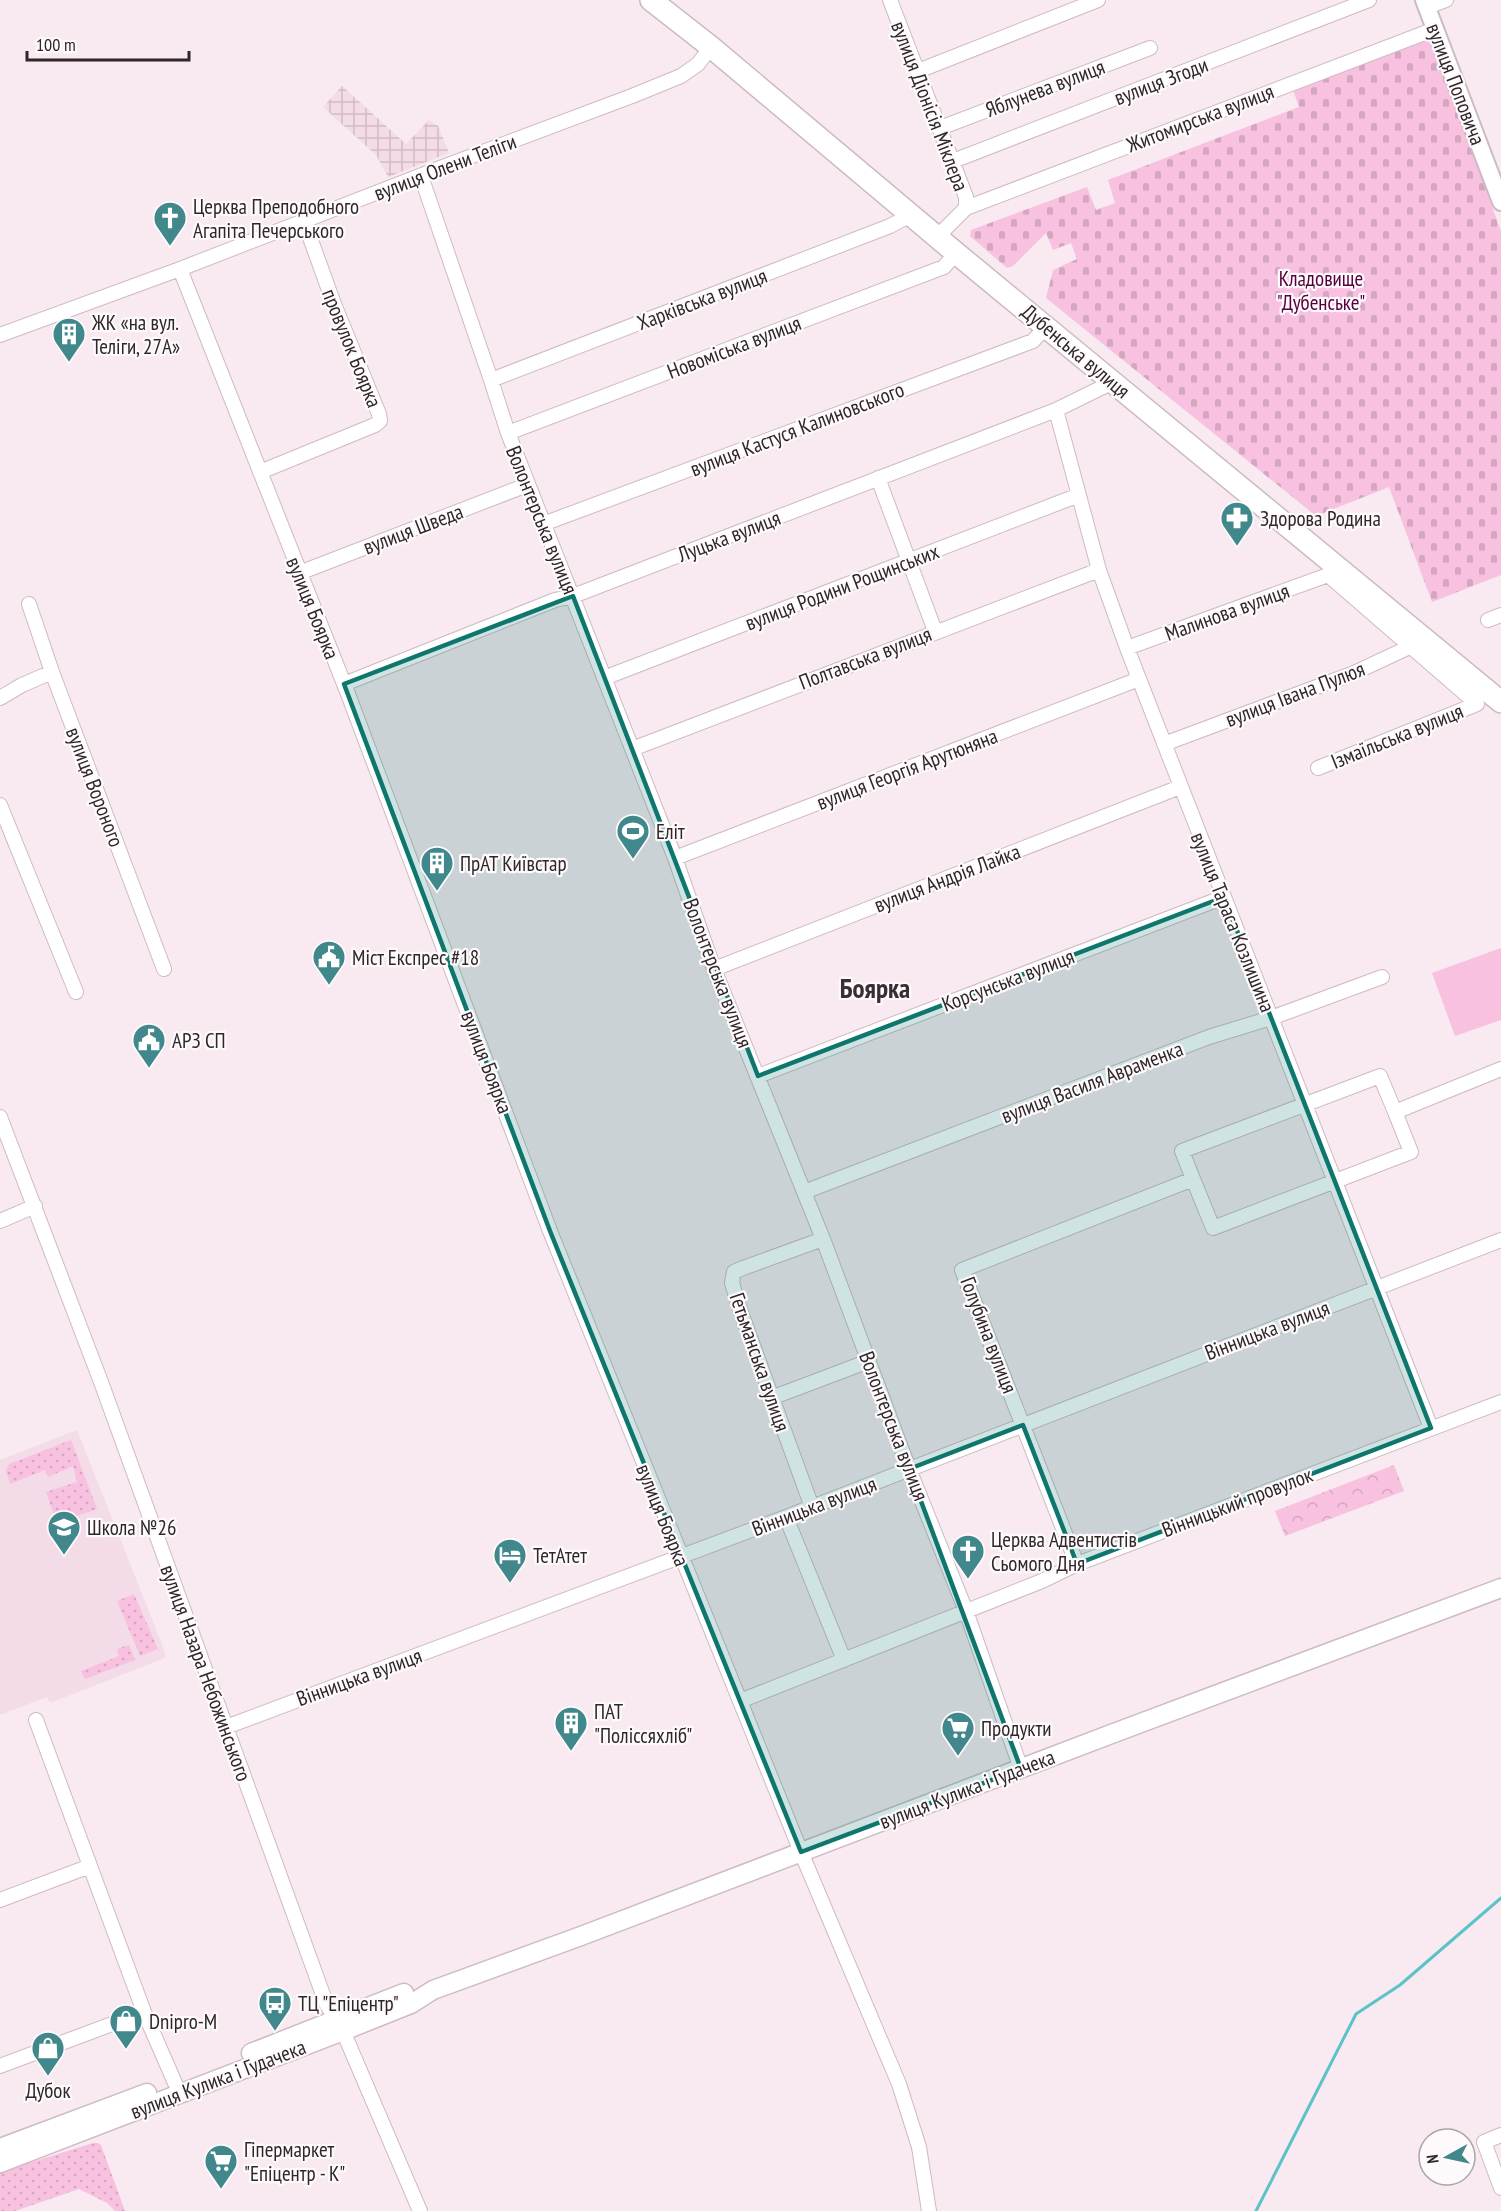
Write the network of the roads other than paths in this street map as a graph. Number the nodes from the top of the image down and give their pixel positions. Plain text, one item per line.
1 (651, 0) edge
2 (890, 0) edge
3 (1098, 0) edge
4 (1370, 0) edge
5 (1446, 0) edge
6 (1425, 4) edge
7 (1435, 29) junction
8 (711, 47) junction
9 (1150, 48) dead end
10 (918, 71) junction
11 (940, 128) junction
12 (953, 161) junction
13 (1496, 173) edge
14 (421, 176) junction
15 (1501, 202) edge
16 (966, 208) junction
17 (911, 215) junction
18 (304, 221) junction
19 (938, 236) junction
20 (956, 253) junction
21 (180, 269) junction
22 (1046, 327) junction
23 (0, 335) edge
24 (491, 380) junction
25 (1113, 382) junction
26 (1056, 410) junction
27 (507, 433) junction
28 (260, 472) junction
29 (878, 478) junction
30 (527, 485) junction
31 (1079, 495) junction
32 (543, 524) junction
33 (910, 561) junction
34 (1100, 570) junction
35 (299, 573) junction
36 (573, 596) junction
37 (29, 604) dead end
38 (935, 631) junction
39 (1419, 643) junction
40 (1127, 648) junction
41 (52, 672) junction
42 (604, 678) junction
43 (1138, 679) junction
44 (344, 684) junction
45 (0, 698) edge
46 (1501, 702) edge
47 (1164, 744) junction
48 (632, 749) junction
49 (1318, 768) dead end
50 (1180, 788) junction
51 (0, 805) edge
52 (675, 858) junction
53 (1224, 897) junction
54 (164, 969) dead end
55 (714, 969) junction
56 (1382, 977) dead end
57 (76, 992) dead end
58 (1271, 1018) junction
59 (1501, 1069) edge
60 (758, 1076) junction
61 (1306, 1104) junction
62 (1395, 1112) junction
63 (0, 1117) edge
64 (1193, 1179) junction
65 (1335, 1181) junction
66 (804, 1192) junction
67 (35, 1206) junction
68 (0, 1221) edge
69 (823, 1239) junction
70 (1501, 1240) edge
71 (1376, 1288) junction
72 (870, 1361) junction
73 (771, 1398) junction
74 (1501, 1402) edge
75 (1023, 1425) junction
76 (1431, 1428) junction
77 (909, 1469) junction
78 (812, 1507) junction
79 (786, 1517) junction
80 (680, 1557) junction
81 (1077, 1564) junction
82 (1501, 1588) edge
83 (966, 1611) junction
84 (844, 1660) junction
85 (740, 1701) junction
86 (36, 1720) dead end
87 (226, 1727) junction
88 (1021, 1769) junction
89 (801, 1852) junction
90 (90, 1866) junction
91 (0, 1900) edge
92 (144, 2012) junction
93 (340, 2025) junction
94 (0, 2066) edge
95 (175, 2083) junction
96 (1501, 2135) edge
97 (0, 2148) edge
98 (0, 2163) edge
99 (1501, 2188) edge
100 (420, 2211) edge
101 (929, 2211) edge

1 - 8 main road, Дубенська вулиця
2 - 10 street, вулиця Діонісія Міклера
3 - 10 street
4 - 12 street, вулиця Згоди
5 - 6 street
6 - 7 street, вулиця Поповича
7 - 13 street, вулиця Поповича
7 - 16 street, Житомирська вулиця
8 - 14 street, вулиця Олени Теліги
8 - 17 main road, Дубенська вулиця
9 - 11 street, Яблунева вулиця
10 - 11 street, вулиця Діонісія Міклера
11 - 12 street, вулиця Діонісія Міклера
12 - 16 street, вулиця Діонісія Міклера
13 - 15 street, вулиця Поповича
14 - 18 street, вулиця Олени Теліги
14 - 24 street, Волонтерська вулиця
16 - 19 street, вулиця Діонісія Міклера
17 - 19 main road, Дубенська вулиця
17 - 24 street, Харківська вулиця
18 - 21 street, вулиця Олени Теліги
18 - 28 street, провулок Боярка
19 - 20 main road, Дубенська вулиця
20 - 22 main road, Дубенська вулиця
20 - 27 street, Новоміська вулиця
21 - 23 street, вулиця Олени Теліги
21 - 28 street, вулиця Боярка
22 - 25 main road, Дубенська вулиця
22 - 32 street, вулиця Кастуся Калиновського
24 - 27 street, Волонтерська вулиця
25 - 26 street, Луцька вулиця
25 - 39 main road, Дубенська вулиця
26 - 29 street, Луцька вулиця
26 - 31 street, вулиця Тараса Козлишина
27 - 30 street, Волонтерська вулиця
28 - 35 street, вулиця Боярка
29 - 33 street
29 - 36 street, Луцька вулиця
30 - 32 street, Волонтерська вулиця
30 - 35 street, вулиця Шведа
31 - 33 street, вулиця Родини Рощинських
31 - 34 street, вулиця Тараса Козлишина
32 - 36 street, Волонтерська вулиця
33 - 38 street
33 - 42 street, вулиця Родини Рощинських
34 - 38 street, Полтавська вулиця
34 - 40 street, вулиця Тараса Козлишина
35 - 44 street, вулиця Боярка
36 - 42 street, Волонтерська вулиця
36 - 44 street, Луцька вулиця
37 - 41 street, вулиця Вороного
38 - 48 street, Полтавська вулиця
39 - 40 street, Малинова вулиця
39 - 46 main road, Дубенська вулиця
39 - 47 street, вулиця Івана Пулюя
39 - 49 street, Ізмаїльська вулиця
40 - 43 street, вулиця Тараса Козлишина
41 - 45 street
41 - 54 street, вулиця Вороного
42 - 48 street, Волонтерська вулиця
43 - 47 street, вулиця Тараса Козлишина
43 - 52 street, вулиця Георгія Арутюняна
44 - 80 street, вулиця Боярка
47 - 50 street, вулиця Тараса Козлишина
48 - 52 street, Волонтерська вулиця
50 - 53 street, вулиця Тараса Козлишина
50 - 55 street, вулиця Андрія Лайка
51 - 57 street
52 - 55 street, Волонтерська вулиця
53 - 58 street, вулиця Тараса Козлишина
53 - 60 street, Корсунська вулиця
55 - 60 street, Волонтерська вулиця
56 - 58 street, вулиця Василя Авраменка
58 - 61 street, вулиця Тараса Козлишина
58 - 66 street, вулиця Василя Авраменка
59 - 62 street
60 - 66 street, Волонтерська вулиця
61 - 62 street
61 - 64 street
61 - 65 street, вулиця Тараса Козлишина
62 - 65 street
63 - 67 street, вулиця Назара Небожинського
64 - 65 street
64 - 75 street, Голубина вулиця
65 - 71 street, вулиця Тараса Козлишина
66 - 69 street, Волонтерська вулиця
67 - 68 street
67 - 87 street, вулиця Назара Небожинського
69 - 72 street, Волонтерська вулиця
69 - 73 street, Гетьманська вулиця
70 - 71 street, Вінницька вулиця
71 - 75 street, Вінницька вулиця
71 - 76 street, вулиця Тараса Козлишина
72 - 73 street
72 - 77 street, Волонтерська вулиця
73 - 78 street, Гетьманська вулиця
74 - 76 street, Вінницький провулок
75 - 77 street, Вінницька вулиця
75 - 81 street, Голубина вулиця
76 - 81 street, Вінницький провулок
77 - 78 street, Вінницька вулиця
77 - 83 street, Волонтерська вулиця
78 - 79 street, Вінницька вулиця
79 - 80 street, Вінницька вулиця
79 - 84 street
80 - 85 street, вулиця Боярка
80 - 87 street, Вінницька вулиця
81 - 83 street, Вінницький провулок
82 - 88 main road, вулиця Кулика і Гудачека
83 - 84 street, Вінницький провулок
83 - 88 street, Волонтерська вулиця
84 - 85 street, Вінницький провулок
85 - 89 street, вулиця Боярка
86 - 90 street
87 - 93 street, вулиця Назара Небожинського
88 - 89 main road, вулиця Кулика і Гудачека
89 - 93 main road, вулиця Кулика і Гудачека
89 - 101 street, вулиця Боярка
90 - 91 street
90 - 92 street
92 - 94 street
92 - 95 street
93 - 95 main road, вулиця Кулика і Гудачека
93 - 98 main road, вулиця Кулика і Гудачека
93 - 100 street, вулиця Назара Небожинського
95 - 97 main road, вулиця Кулика і Гудачека
96 - 99 street

